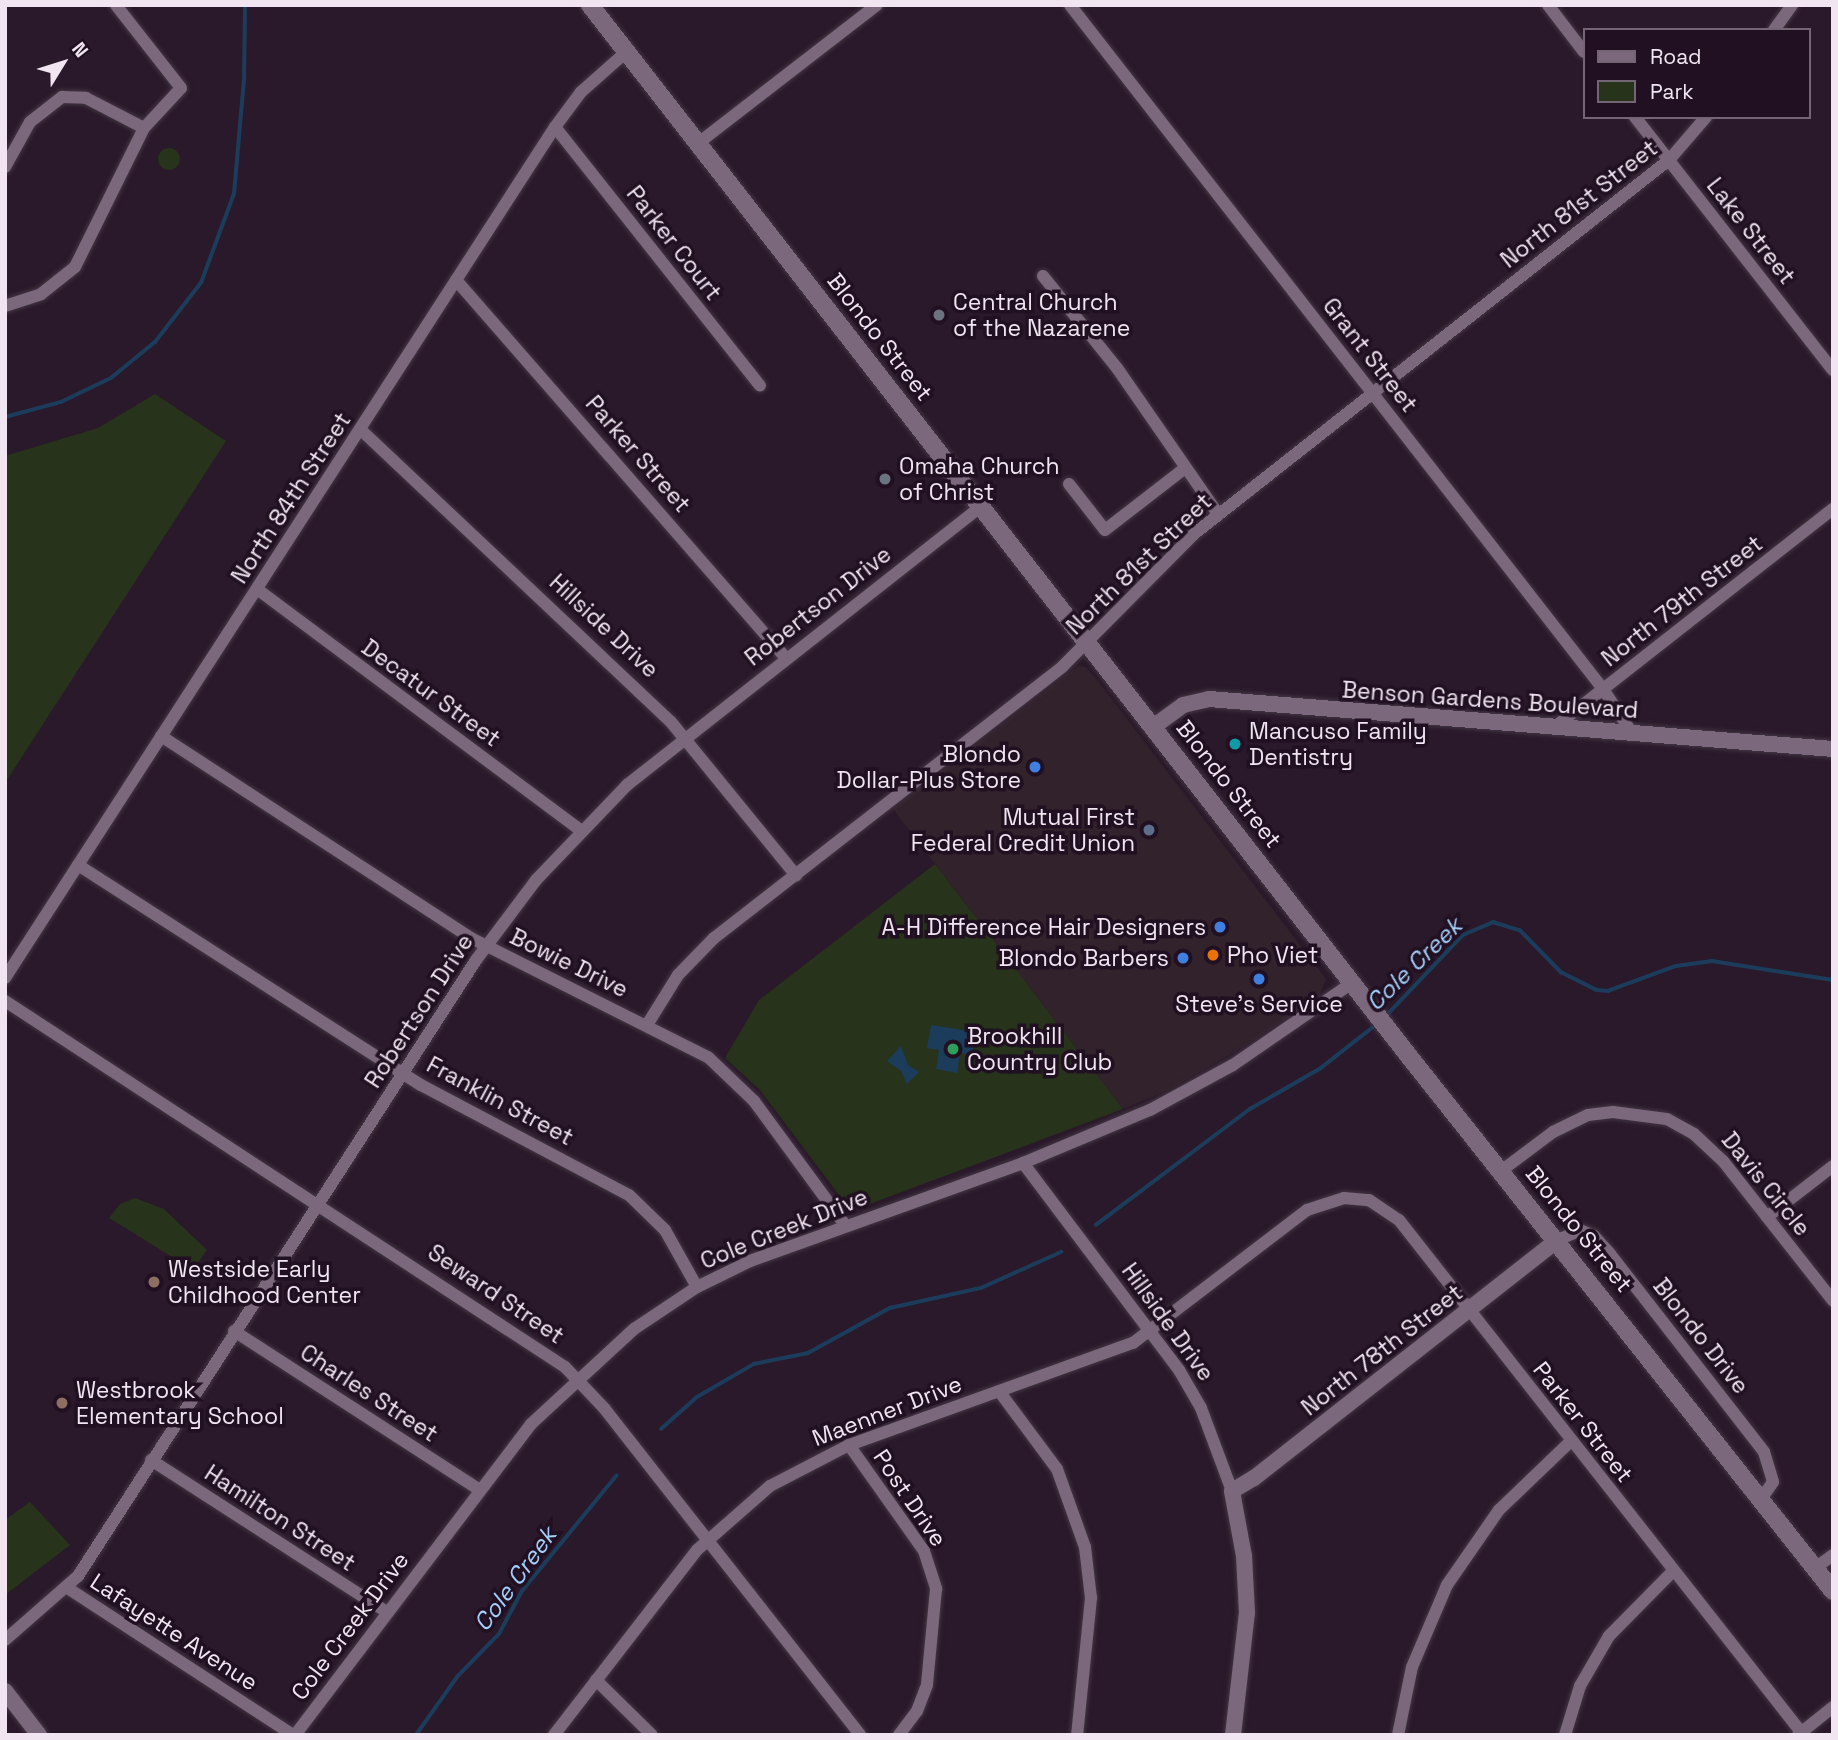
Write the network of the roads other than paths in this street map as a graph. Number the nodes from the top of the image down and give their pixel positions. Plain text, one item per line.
1 (116, 5) edge
2 (590, 5) edge
3 (877, 5) edge
4 (1070, 5) edge
5 (1548, 5) edge
6 (1792, 5) edge
7 (1775, 28) edge
8 (1582, 49) edge
9 (626, 52) junction
10 (1637, 119) edge
11 (1704, 119) edge
12 (555, 127) junction
13 (144, 128) junction
14 (697, 144) junction
15 (1669, 160) junction
16 (5, 167) edge
17 (1043, 276) dead end
18 (456, 280) junction
19 (5, 306) edge
20 (1833, 370) edge
21 (760, 386) dead end
22 (1373, 393) junction
23 (360, 429) junction
24 (1184, 469) junction
25 (1069, 484) dead end
26 (981, 506) junction
27 (1833, 509) edge
28 (1218, 514) junction
29 (257, 589) junction
30 (1088, 644) junction
31 (785, 657) junction
32 (1603, 689) junction
33 (1556, 726) junction
34 (1153, 727) junction
35 (1632, 733) junction
36 (161, 736) junction
37 (686, 737) junction
38 (1833, 749) edge
39 (580, 830) junction
40 (79, 865) junction
41 (796, 875) junction
42 (486, 945) junction
43 (5, 978) edge
44 (1352, 983) junction
45 (5, 1001) edge
46 (647, 1025) junction
47 (403, 1074) junction
48 (1023, 1163) junction
49 (1833, 1166) edge
50 (1501, 1171) junction
51 (320, 1204) junction
52 (1303, 1214) joint
53 (1767, 1217) junction
54 (845, 1225) junction
55 (1558, 1240) junction
56 (697, 1287) junction
57 (1833, 1301) edge
58 (1470, 1310) junction
59 (234, 1331) junction
60 (1151, 1331) junction
61 (576, 1378) junction
62 (999, 1391) junction
63 (1572, 1441) junction
64 (849, 1445) junction
65 (151, 1460) junction
66 (480, 1490) junction
67 (1232, 1491) junction
68 (1761, 1499) junction
69 (707, 1540) junction
70 (1833, 1555) edge
71 (1815, 1568) junction
72 (1673, 1571) junction
73 (66, 1587) junction
74 (1833, 1591) edge
75 (387, 1612) junction
76 (5, 1640) edge
77 (596, 1680) junction
78 (5, 1691) edge
79 (1833, 1707) edge
80 (1799, 1733) edge
81 (39, 1735) edge
82 (294, 1735) edge
83 (554, 1735) edge
84 (652, 1735) edge
85 (860, 1735) edge
86 (899, 1735) edge
87 (1076, 1735) edge
88 (1233, 1735) edge
89 (1398, 1735) edge
90 (1565, 1735) edge

1 - 13 street
2 - 9 main road, Blondo Street
3 - 14 street
4 - 22 street, Grant Street
5 - 8 street
6 - 7 street
9 - 12 street, North 84th Street
9 - 14 main road, Blondo Street
10 - 15 street, Lake Street
11 - 15 street, North 81st Street
12 - 18 street, North 84th Street
12 - 21 street, Parker Court
13 - 16 street
13 - 19 street
14 - 26 main road, Blondo Street
15 - 20 street, Lake Street
15 - 22 street, North 81st Street
17 - 24 street
18 - 23 street, North 84th Street
18 - 31 street, Parker Street
22 - 28 street, North 81st Street
22 - 32 street, Grant Street
23 - 29 street, North 84th Street
23 - 37 street, Hillside Drive
24 - 25 street
24 - 28 street
26 - 30 main road, Blondo Street
26 - 31 street, Robertson Drive
27 - 32 street, North 79th Street
28 - 30 street, North 81st Street
29 - 36 street, North 84th Street
29 - 39 street, Decatur Street
30 - 34 main road, Blondo Street
30 - 41 street, North 81st Street
31 - 37 street, Robertson Drive
32 - 33 street, North 79th Street
32 - 35 street, Grant Street
33 - 34 street, Benson Gardens Boulevard
33 - 35 street, Benson Gardens Boulevard
34 - 44 main road, Blondo Street
35 - 38 street, Benson Gardens Boulevard
36 - 40 street, North 84th Street
36 - 42 street, Bowie Drive
37 - 39 street, Robertson Drive
37 - 41 street, Hillside Drive
39 - 42 street, Robertson Drive
40 - 43 street, North 84th Street
40 - 47 street, Franklin Street
41 - 46 street, North 81st Street
42 - 46 street, Bowie Drive
42 - 47 street, Robertson Drive
44 - 48 street, Cole Creek Drive
44 - 50 main road, Blondo Street
45 - 51 street, Seward Street
46 - 54 street, Bowie Drive
47 - 51 street, Robertson Drive
47 - 56 street, Franklin Street
48 - 54 street, Cole Creek Drive
48 - 60 street, Hillside Drive
49 - 53 street
50 - 53 street, Davis Circle
50 - 55 main road, Blondo Street
51 - 59 street, Robertson Drive
51 - 61 street, Seward Street
52 - 58 street, Parker Street
52 - 60 street, Maenner Drive
53 - 57 street, Davis Circle
54 - 56 street, Cole Creek Drive
55 - 58 street, North 78th Street
55 - 68 main road, Blondo Street
55 - 68 street, Blondo Drive
56 - 61 street, Cole Creek Drive
58 - 63 street, Parker Street
58 - 67 street, North 78th Street
59 - 65 street, Robertson Drive
59 - 66 street, Charles Street
60 - 62 street, Maenner Drive
60 - 67 street, Hillside Drive
61 - 66 street, Cole Creek Drive
61 - 69 street, Seward Street
62 - 64 street, Maenner Drive
62 - 87 street
63 - 72 street, Parker Street
63 - 89 street
64 - 69 street, Maenner Drive
64 - 86 street, Post Drive
65 - 73 street, Robertson Drive
65 - 75 street, Hamilton Street
66 - 75 street, Cole Creek Drive
67 - 88 street, Hillside Drive
68 - 71 main road, Blondo Street
69 - 77 street, Maenner Drive
69 - 85 street, Seward Street
70 - 71 street
71 - 74 main road, Blondo Street
72 - 80 street, Parker Street
72 - 90 street
73 - 76 street, Robertson Drive
73 - 82 street, Lafayette Avenue
75 - 82 street, Cole Creek Drive
77 - 83 street, Maenner Drive
77 - 84 street
78 - 81 street
79 - 80 street

